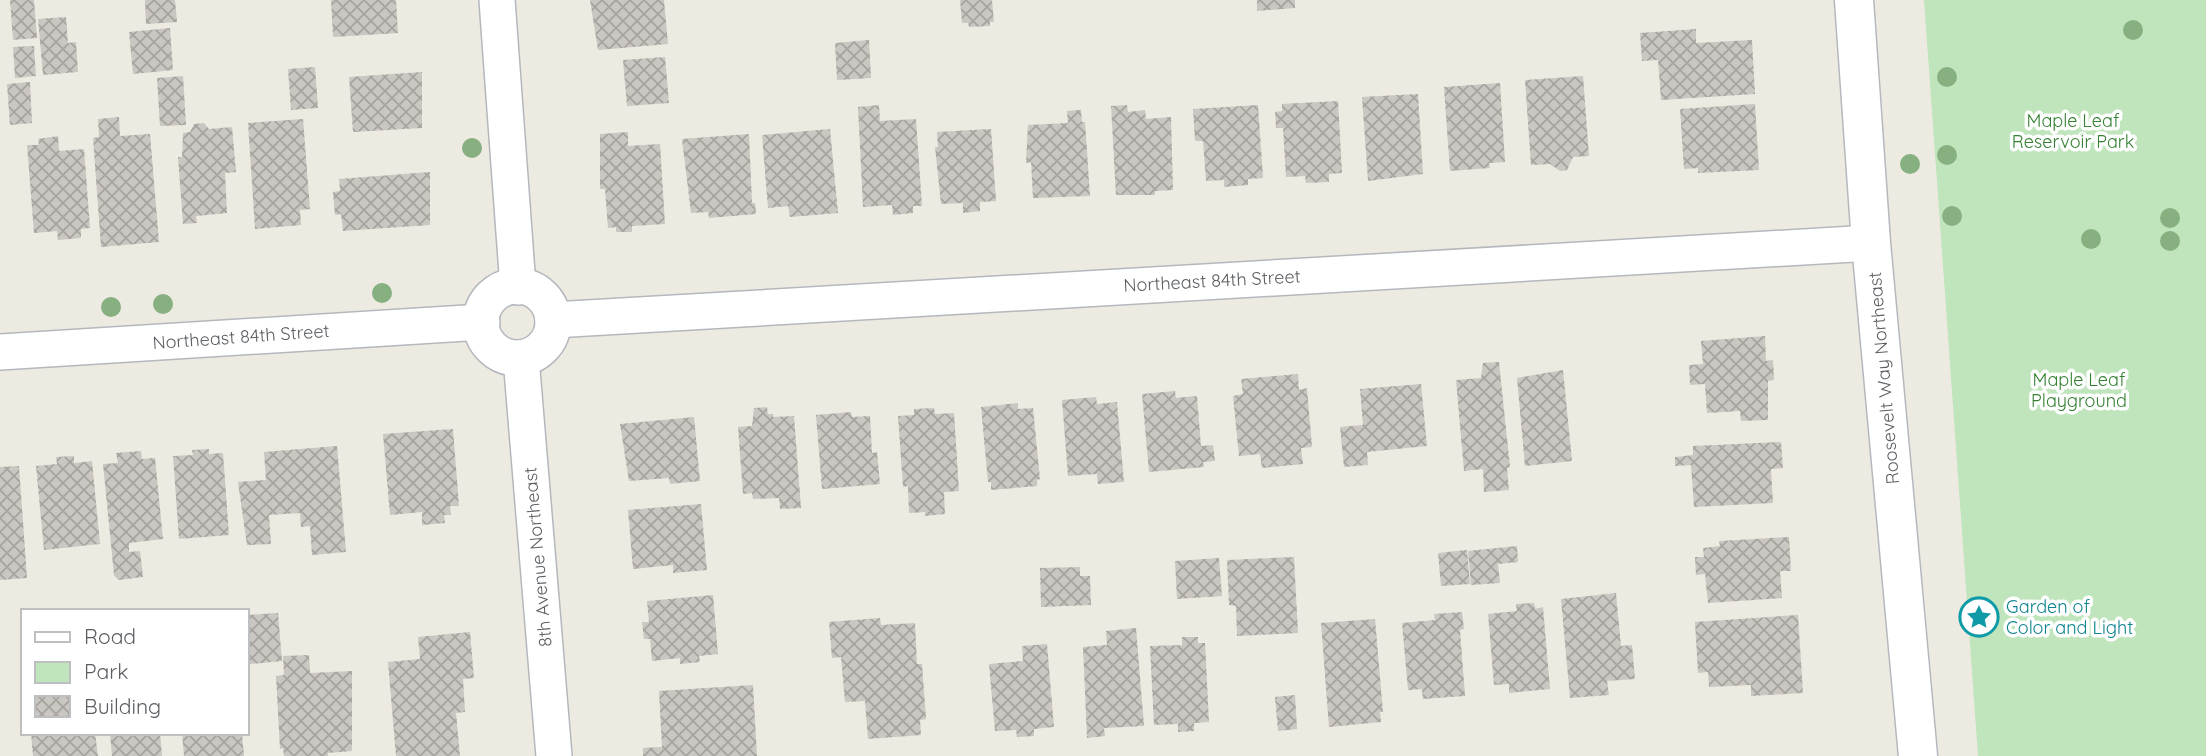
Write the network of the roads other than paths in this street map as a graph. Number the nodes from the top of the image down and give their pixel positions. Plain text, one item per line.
1 (497, 0) edge
2 (1854, 0) edge
3 (1871, 243) junction
4 (517, 287) junction
5 (552, 320) junction
6 (482, 322) junction
7 (0, 352) edge
8 (522, 358) junction
9 (554, 756) edge
10 (1918, 756) edge

1 - 4 street
2 - 3 main road, Roosevelt Way Northeast
3 - 5 street, Northeast 84th Street
3 - 10 main road, Roosevelt Way Northeast
4 - 5 street
4 - 6 street
5 - 8 street
6 - 7 street, Northeast 84th Street
6 - 8 street
8 - 9 street, 8th Avenue Northeast

